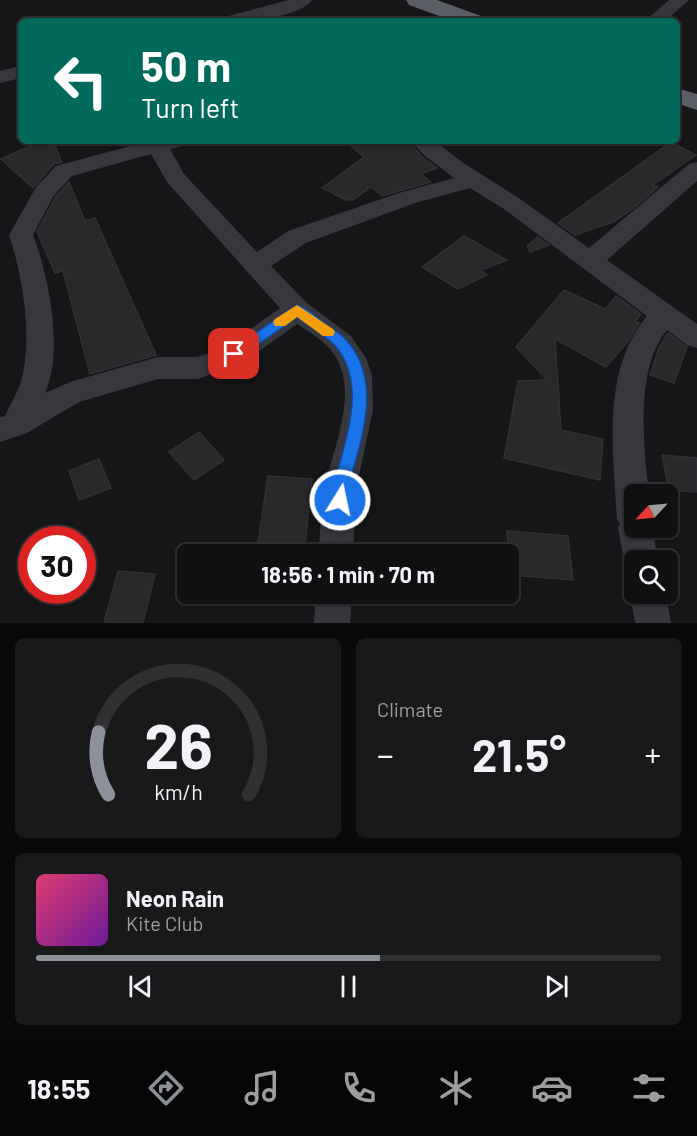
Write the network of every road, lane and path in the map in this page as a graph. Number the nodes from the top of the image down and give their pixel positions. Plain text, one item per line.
1 (247, 0) edge
2 (417, 0) edge
3 (680, 0) edge
4 (289, 6) edge
5 (243, 18) edge
6 (302, 18) edge
7 (465, 18) edge
8 (658, 18) edge
9 (18, 73) edge
10 (0, 76) edge
11 (680, 96) edge
12 (697, 102) edge
13 (166, 144) edge
14 (426, 144) edge
15 (697, 169) edge
16 (475, 179) junction
17 (11, 236) edge
18 (590, 261) junction
19 (255, 265) junction
20 (297, 310) junction
21 (664, 315) junction
22 (697, 338) edge
23 (8, 427) edge
24 (632, 484) edge
25 (337, 544) edge
26 (333, 604) edge
27 (650, 604) edge
28 (332, 623) edge
29 (653, 623) edge

1 - 4 street
2 - 7 highway
3 - 8 street
4 - 5 street
4 - 6 street
9 - 10 street
11 - 12 highway
13 - 17 street
13 - 19 street
14 - 16 street
15 - 18 street
16 - 18 street
16 - 19 street
17 - 23 street
18 - 21 street
19 - 20 street
20 - 23 street
20 - 25 street
21 - 22 street
21 - 24 street
26 - 28 street
27 - 29 street

